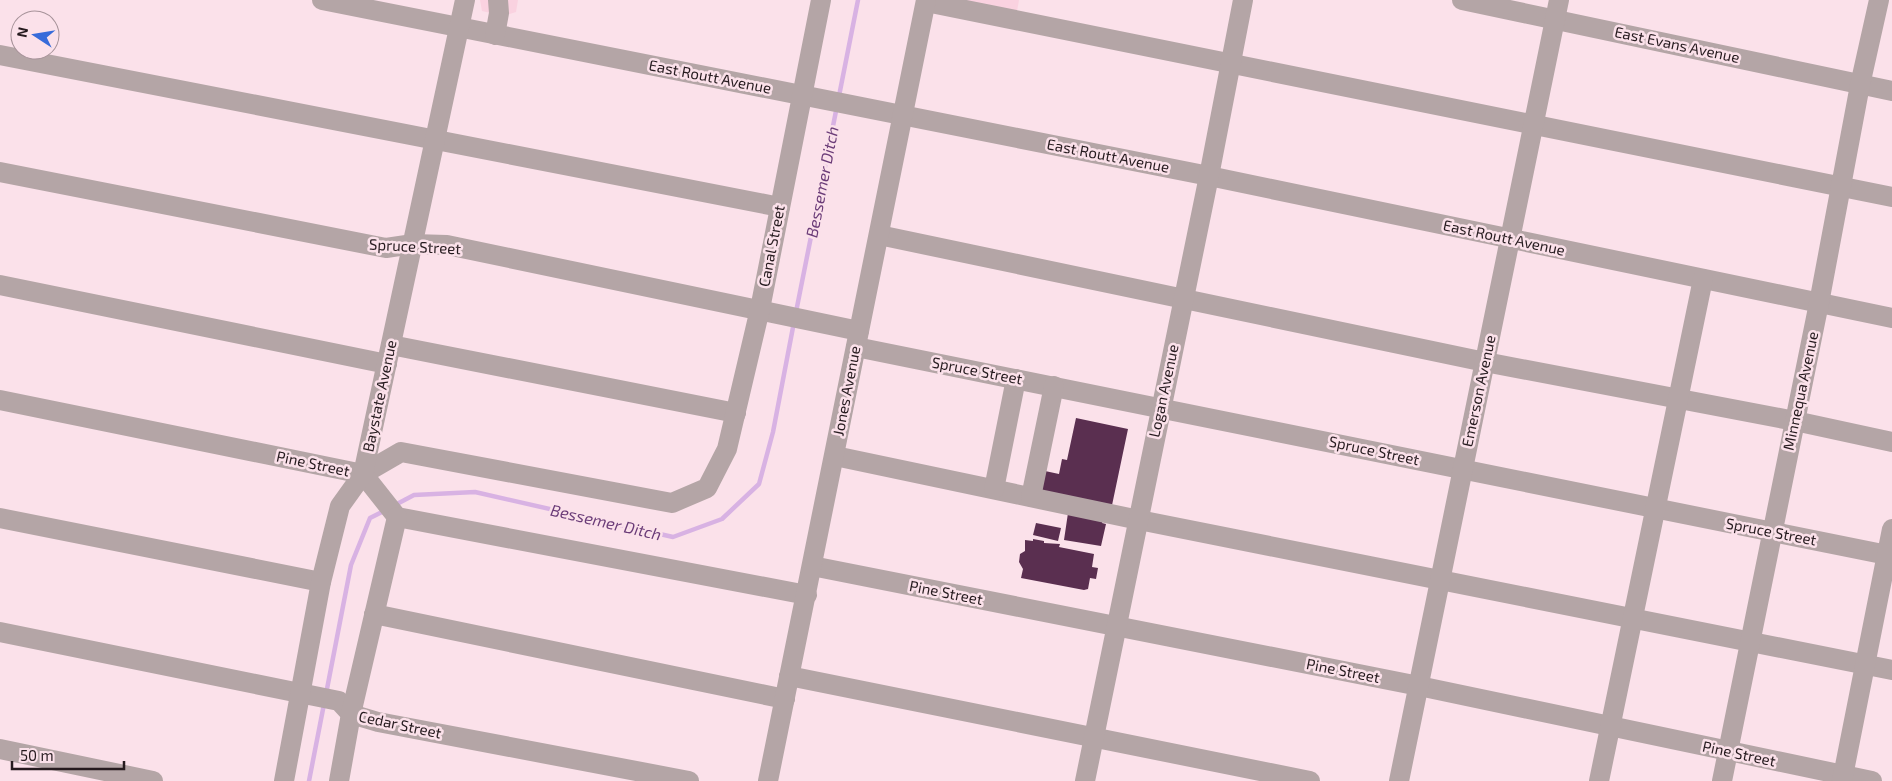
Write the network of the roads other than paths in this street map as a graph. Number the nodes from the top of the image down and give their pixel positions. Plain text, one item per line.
1 (322, 0) edge
2 (465, 0) edge
3 (498, 0) edge
4 (821, 0) edge
5 (1243, 0) edge
6 (1462, 0) edge
7 (1879, 0) edge
8 (926, 1) edge
9 (1557, 9) edge
10 (459, 28) junction
11 (495, 35) junction
12 (0, 55) edge
13 (1231, 64) junction
14 (1860, 85) junction
15 (1892, 91) edge
16 (802, 95) junction
17 (903, 116) junction
18 (1533, 124) junction
19 (436, 138) junction
20 (0, 172) edge
21 (1209, 176) junction
22 (1841, 186) junction
23 (1892, 197) edge
24 (780, 207) junction
25 (879, 235) junction
26 (1510, 239) junction
27 (414, 244) junction
28 (1703, 279) junction
29 (0, 284) edge
30 (1183, 300) junction
31 (1819, 303) junction
32 (760, 309) junction
33 (1892, 318) edge
34 (857, 339) junction
35 (389, 355) junction
36 (1485, 362) junction
37 (1016, 379) junction
38 (1054, 386) junction
39 (1677, 399) junction
40 (0, 400) edge
41 (1160, 407) junction
42 (736, 413) junction
43 (1795, 421) junction
44 (1892, 442) edge
45 (835, 456) junction
46 (1463, 470) junction
47 (363, 474) junction
48 (707, 488) joint
49 (994, 490) junction
50 (1031, 497) junction
51 (1654, 509) junction
52 (0, 518) edge
53 (397, 518) junction
54 (1139, 520) junction
55 (1892, 529) edge
56 (1772, 532) junction
57 (1889, 556) edge
58 (812, 566) junction
59 (1441, 579) junction
60 (322, 582) junction
61 (807, 595) junction
62 (374, 614) junction
63 (1634, 618) junction
64 (1115, 627) junction
65 (0, 632) edge
66 (1751, 643) junction
67 (1867, 664) junction
68 (1892, 670) edge
69 (789, 676) junction
70 (1419, 686) junction
71 (303, 693) junction
72 (785, 699) junction
73 (345, 708) junction
74 (1610, 727) junction
75 (1093, 737) junction
76 (0, 750) edge
77 (1728, 752) junction
78 (1843, 778) edge
79 (153, 781) edge
80 (284, 781) edge
81 (339, 781) edge
82 (689, 781) edge
83 (768, 781) edge
84 (1085, 781) edge
85 (1310, 781) edge
86 (1399, 781) edge
87 (1599, 781) edge
88 (1722, 781) edge
89 (1872, 781) edge

1 - 10 street, East Routt Avenue
2 - 10 street, Baystate Avenue
3 - 11 street
4 - 16 street, Canal Street
5 - 13 street, Logan Avenue
6 - 9 street, East Evans Avenue
7 - 14 street, Minnequa Avenue
8 - 13 street
8 - 17 street, Jones Avenue
9 - 14 street, East Evans Avenue
9 - 18 street, Emerson Avenue
10 - 11 street, East Routt Avenue
10 - 19 street, Baystate Avenue
11 - 16 street, East Routt Avenue
12 - 19 street
13 - 18 street
13 - 21 street, Logan Avenue
14 - 15 street, East Evans Avenue
14 - 22 street, Minnequa Avenue
16 - 17 street, East Routt Avenue
16 - 24 street, Canal Street
17 - 21 street, East Routt Avenue
17 - 25 street, Jones Avenue
18 - 22 street
18 - 26 street, Emerson Avenue
19 - 24 street
19 - 27 street, Baystate Avenue
20 - 27 street, Spruce Street
21 - 26 street, East Routt Avenue
21 - 30 street, Logan Avenue
22 - 23 street
22 - 31 street, Minnequa Avenue
24 - 32 street, Canal Street
25 - 30 street
25 - 34 street, Jones Avenue
26 - 28 street, East Routt Avenue
26 - 36 street, Emerson Avenue
27 - 32 street, Spruce Street
27 - 35 street, Baystate Avenue
28 - 31 street, East Routt Avenue
28 - 39 street
29 - 35 street
30 - 36 street
30 - 41 street, Logan Avenue
31 - 33 street, East Routt Avenue
31 - 43 street, Minnequa Avenue
32 - 34 street, Spruce Street
32 - 42 street, Canal Street
34 - 37 street, Spruce Street
34 - 45 street, Jones Avenue
35 - 42 street
35 - 47 street, Baystate Avenue
36 - 39 street
36 - 46 street, Emerson Avenue
37 - 38 street, Spruce Street
37 - 49 street
38 - 41 street, Spruce Street
38 - 50 street
39 - 43 street
39 - 51 street
40 - 47 street, Pine Street
41 - 46 street, Spruce Street
41 - 54 street, Logan Avenue
42 - 48 street, Canal Street
43 - 44 street
43 - 56 street, Minnequa Avenue
45 - 49 street
45 - 58 street, Jones Avenue
46 - 51 street, Spruce Street
46 - 59 street, Emerson Avenue
47 - 48 street, Pine Street
47 - 53 street
47 - 60 street
49 - 50 street
50 - 54 street
51 - 56 street, Spruce Street
51 - 63 street
52 - 60 street
53 - 61 street
53 - 62 street
54 - 59 street
54 - 64 street, Logan Avenue
55 - 57 street
56 - 57 street, Spruce Street
56 - 66 street, Minnequa Avenue
57 - 67 street
58 - 61 street, Jones Avenue
58 - 64 street, Pine Street
59 - 63 street
59 - 70 street, Emerson Avenue
60 - 71 street
61 - 69 street, Jones Avenue
62 - 72 street
62 - 73 street
63 - 66 street
63 - 74 street
64 - 70 street, Pine Street
64 - 75 street, Logan Avenue
65 - 71 street, Cedar Street
66 - 67 street
66 - 77 street, Minnequa Avenue
67 - 68 street
67 - 78 street
69 - 72 street, Jones Avenue
69 - 75 street
70 - 74 street, Pine Street
70 - 86 street, Emerson Avenue
71 - 73 street, Cedar Street
71 - 80 street
72 - 83 street, Jones Avenue
73 - 81 street
73 - 82 street, Cedar Street
74 - 77 street, Pine Street
74 - 87 street
75 - 84 street, Logan Avenue
75 - 85 street
76 - 79 street
77 - 78 street, Pine Street
77 - 88 street, Minnequa Avenue
78 - 89 street, Pine Street

